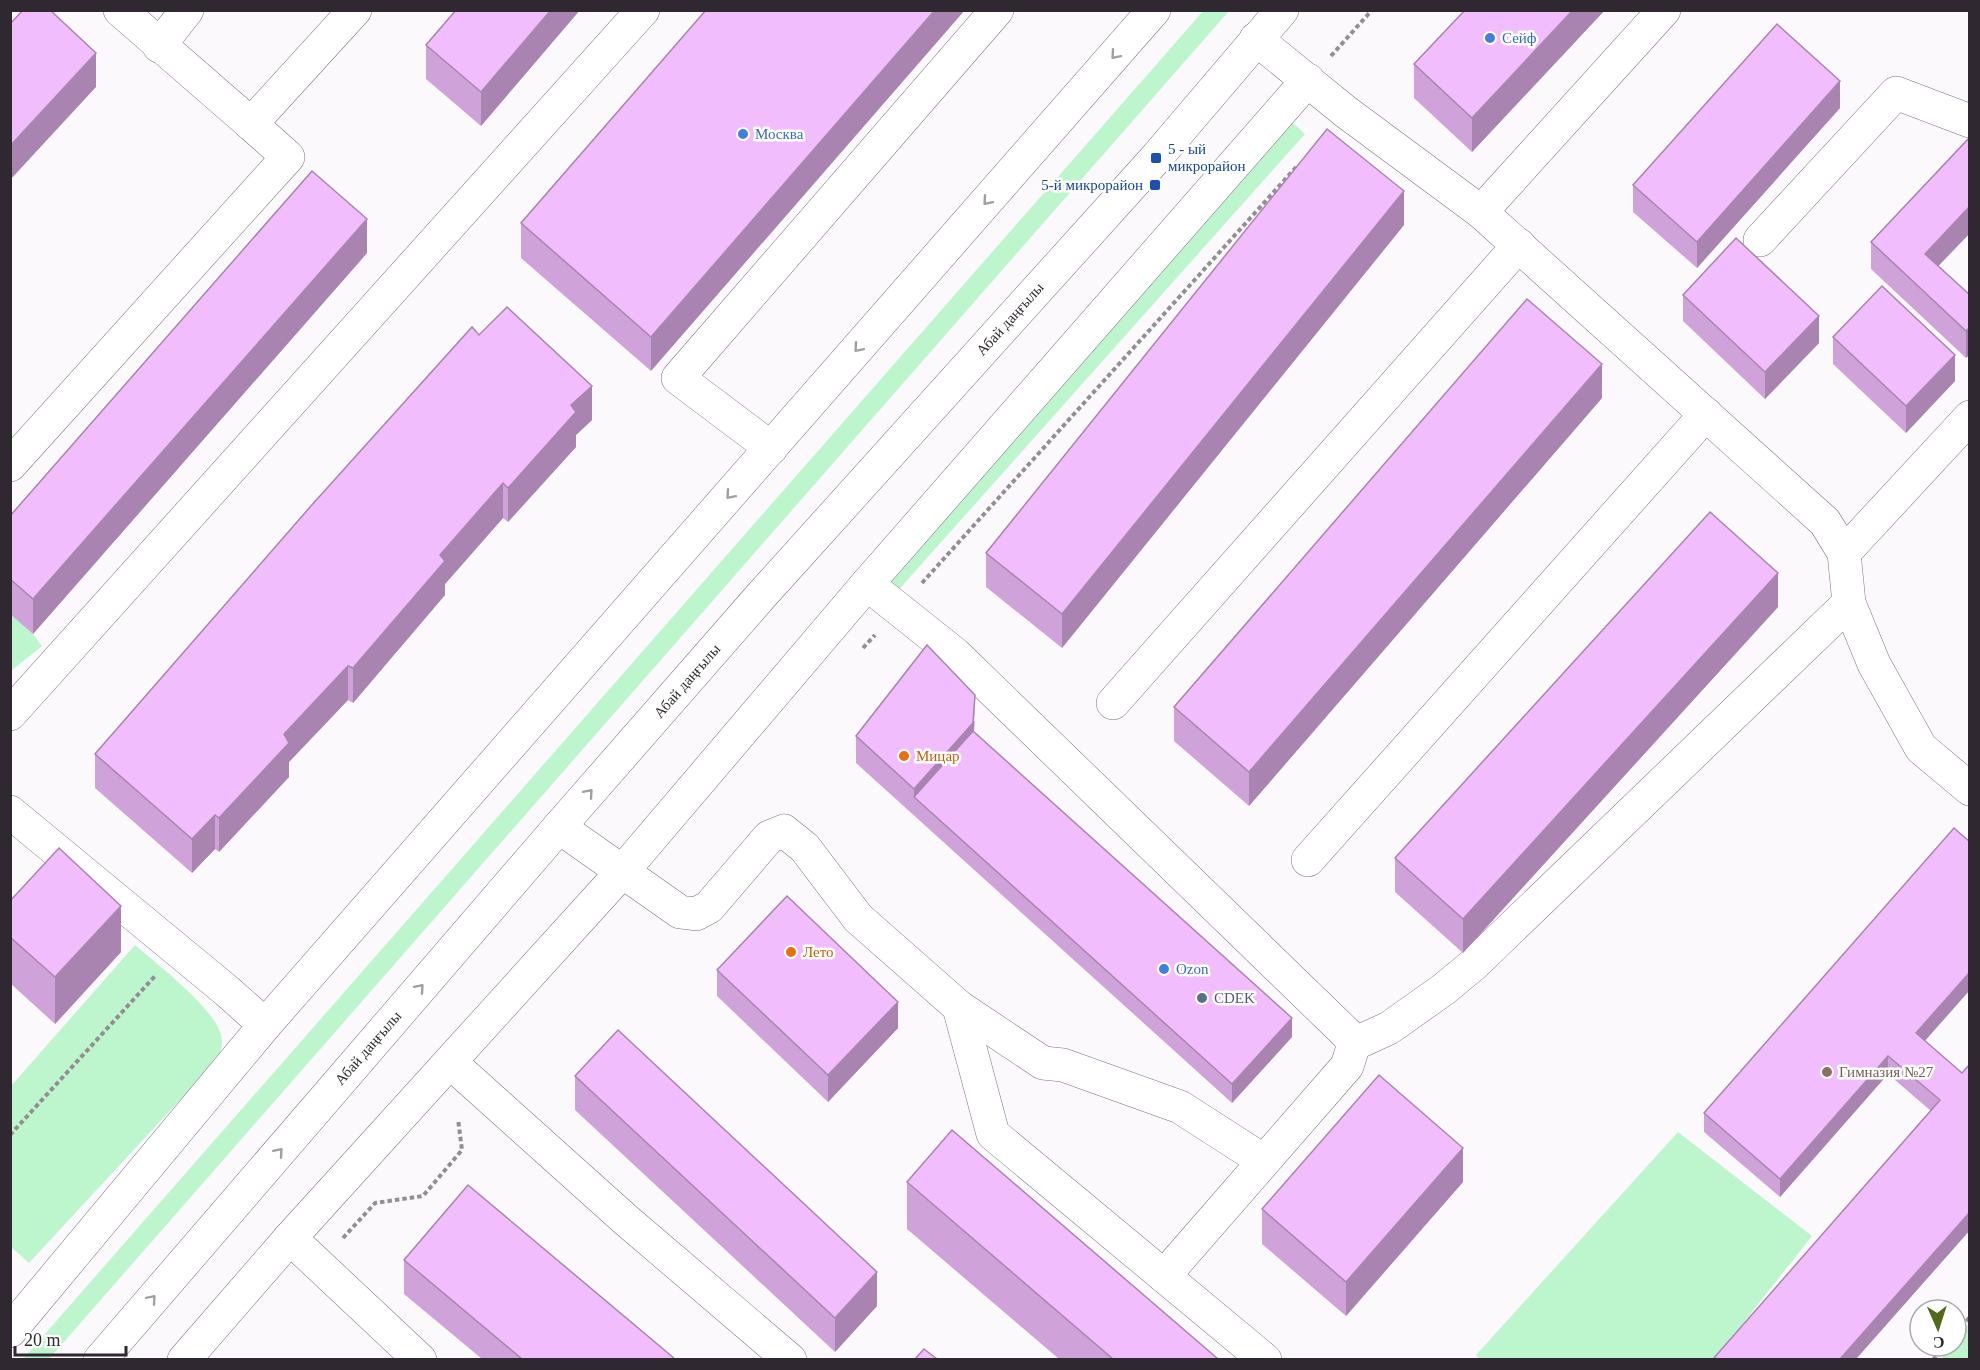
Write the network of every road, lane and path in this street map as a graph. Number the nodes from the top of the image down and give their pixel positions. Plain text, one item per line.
1 (120, 10) edge
2 (188, 10) edge
3 (355, 10) edge
4 (643, 10) edge
5 (997, 10) edge
6 (1154, 10) edge
7 (1282, 10) edge
8 (1372, 10) edge
9 (1664, 10) edge
10 (1256, 39) junction
11 (159, 46) junction
12 (1308, 80) junction
13 (1970, 121) edge
14 (251, 124) junction
15 (1481, 212) junction
16 (1760, 240) dead end
17 (1519, 245) junction
18 (1706, 414) junction
19 (1970, 417) edge
20 (771, 448) junction
21 (10, 465) edge
22 (1844, 554) junction
23 (867, 584) junction
24 (1849, 603) junction
25 (1113, 704) dead end
26 (10, 714) edge
27 (1970, 789) edge
28 (10, 812) edge
29 (559, 827) junction
30 (1308, 860) dead end
31 (622, 872) junction
32 (178, 951) junction
33 (959, 1007) junction
34 (265, 1025) junction
35 (1354, 1044) junction
36 (450, 1062) junction
37 (10, 1135) edge
38 (1264, 1161) junction
39 (291, 1238) junction
40 (1164, 1276) junction
41 (10, 1332) edge
42 (100, 1359) edge
43 (184, 1359) edge
44 (420, 1359) edge
45 (790, 1359) edge
46 (1265, 1359) edge

1 - 11 main road
2 - 11 main road
3 - 14 main road
4 - 26 main road
5 - 20 main road
6 -> 20 main road
7 - 10 main road, Абай даңғылы
8 - 12 path
9 - 15 main road
10 - 12 main road
29 -> 10 main road, Абай даңғылы
11 - 14 main road
12 - 15 main road
12 - 23 main road
13 - 16 main road
14 - 21 main road
15 - 17 main road
17 - 18 main road
17 - 25 main road
18 - 22 main road
18 - 30 main road
19 - 22 main road
20 -> 34 main road
22 - 24 main road
23 - 31 main road
23 - 35 main road
24 - 27 main road
24 - 35 main road
28 - 32 main road
29 - 31 main road
42 -> 29 main road, Абай даңғылы
31 - 33 main road
31 - 36 main road
32 - 34 main road
32 - 37 path
33 - 38 main road
33 - 40 main road
34 - 41 main road
35 - 38 main road
36 - 39 main road
36 - 45 main road
38 - 40 main road
39 - 43 main road
39 - 44 main road
40 - 46 main road

